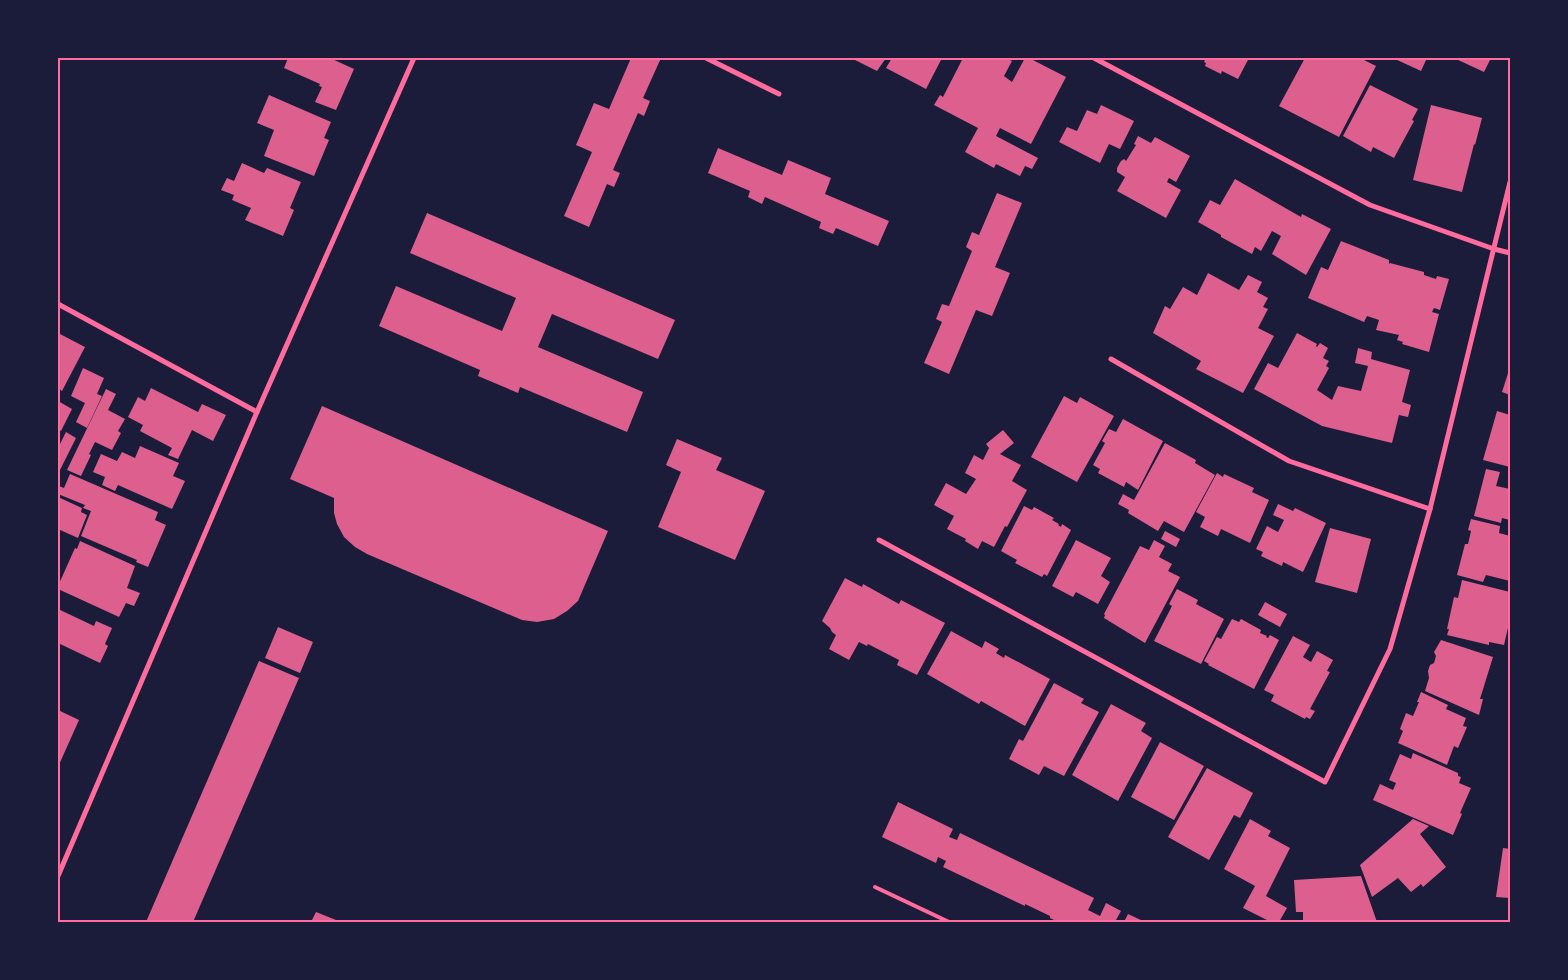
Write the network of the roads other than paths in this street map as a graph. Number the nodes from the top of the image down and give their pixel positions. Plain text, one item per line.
1 (414, 58) edge
2 (706, 58) edge
3 (1094, 58) edge
4 (779, 94) dead end
5 (1510, 182) edge
6 (1494, 249) junction
7 (1510, 253) edge
8 (58, 304) edge
9 (1111, 359) dead end
10 (257, 412) junction
11 (1430, 509) junction
12 (878, 540) dead end
13 (58, 876) edge
14 (875, 886) dead end
15 (949, 922) edge

1 - 10 street
2 - 4 street
3 - 6 street
5 - 6 street
6 - 7 street
6 - 11 street
8 - 10 street
9 - 11 street
10 - 13 street
11 - 12 street
14 - 15 lane

